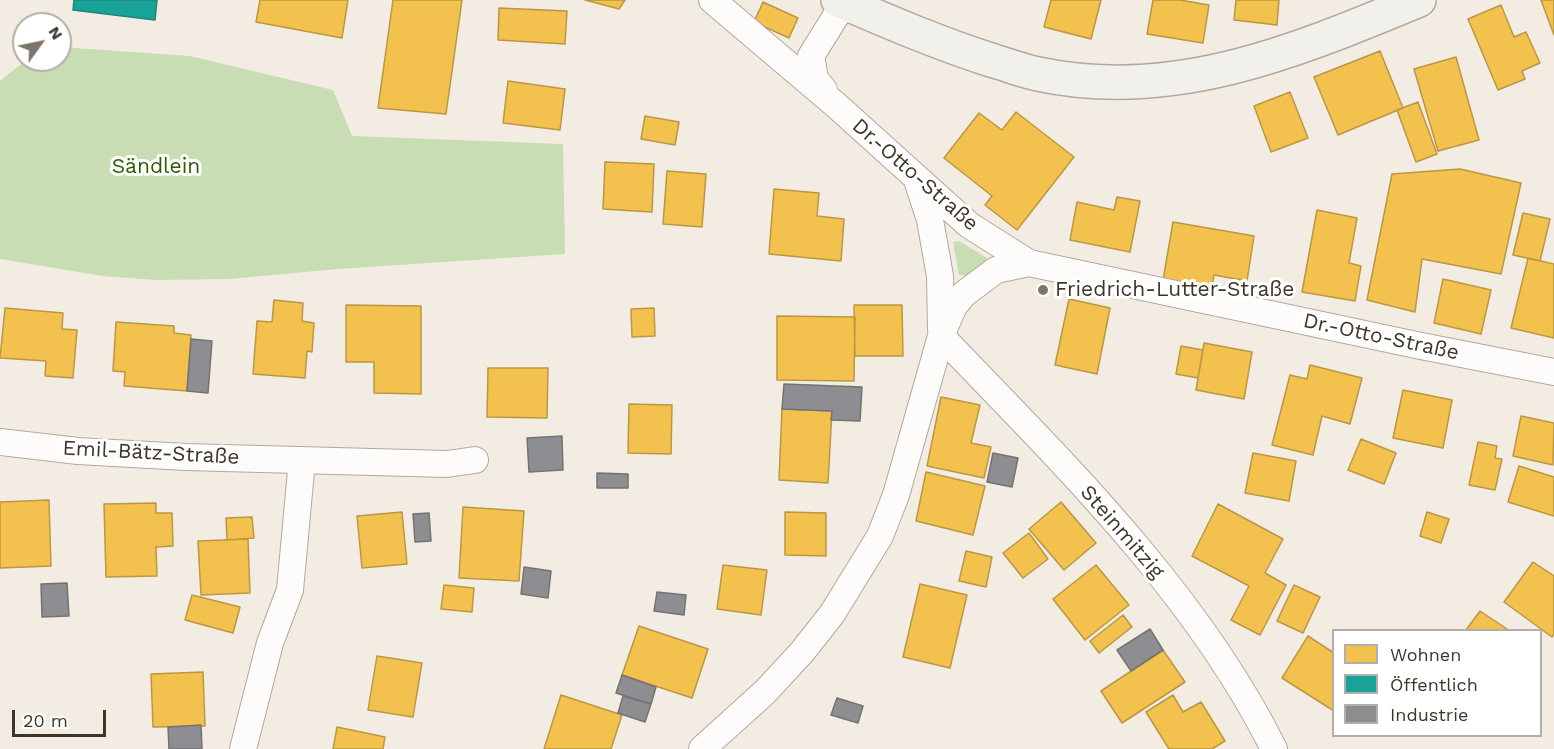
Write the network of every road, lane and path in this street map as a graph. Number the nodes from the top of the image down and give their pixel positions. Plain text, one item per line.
1 (712, 0) edge
2 (1419, 0) edge
3 (841, 1) edge
4 (837, 106) junction
5 (916, 178) junction
6 (1029, 263) junction
7 (941, 336) junction
8 (1554, 372) edge
9 (0, 442) edge
10 (302, 460) junction
11 (476, 460) dead end
12 (243, 749) edge
13 (702, 749) edge
14 (1274, 749) edge

1 - 4 street, Dr.-Otto-Straße
2 - 3 street
3 - 4 street, Dr.-Otto-Straße
4 - 5 street, Dr.-Otto-Straße
5 - 6 street, Dr.-Otto-Straße
5 - 7 street
6 - 7 street
6 - 8 street, Dr.-Otto-Straße
7 - 13 street
7 - 14 street, Steinmitzig
9 - 10 street, Emil-Bätz-Straße
10 - 11 street, Emil-Bätz-Straße
10 - 12 street

